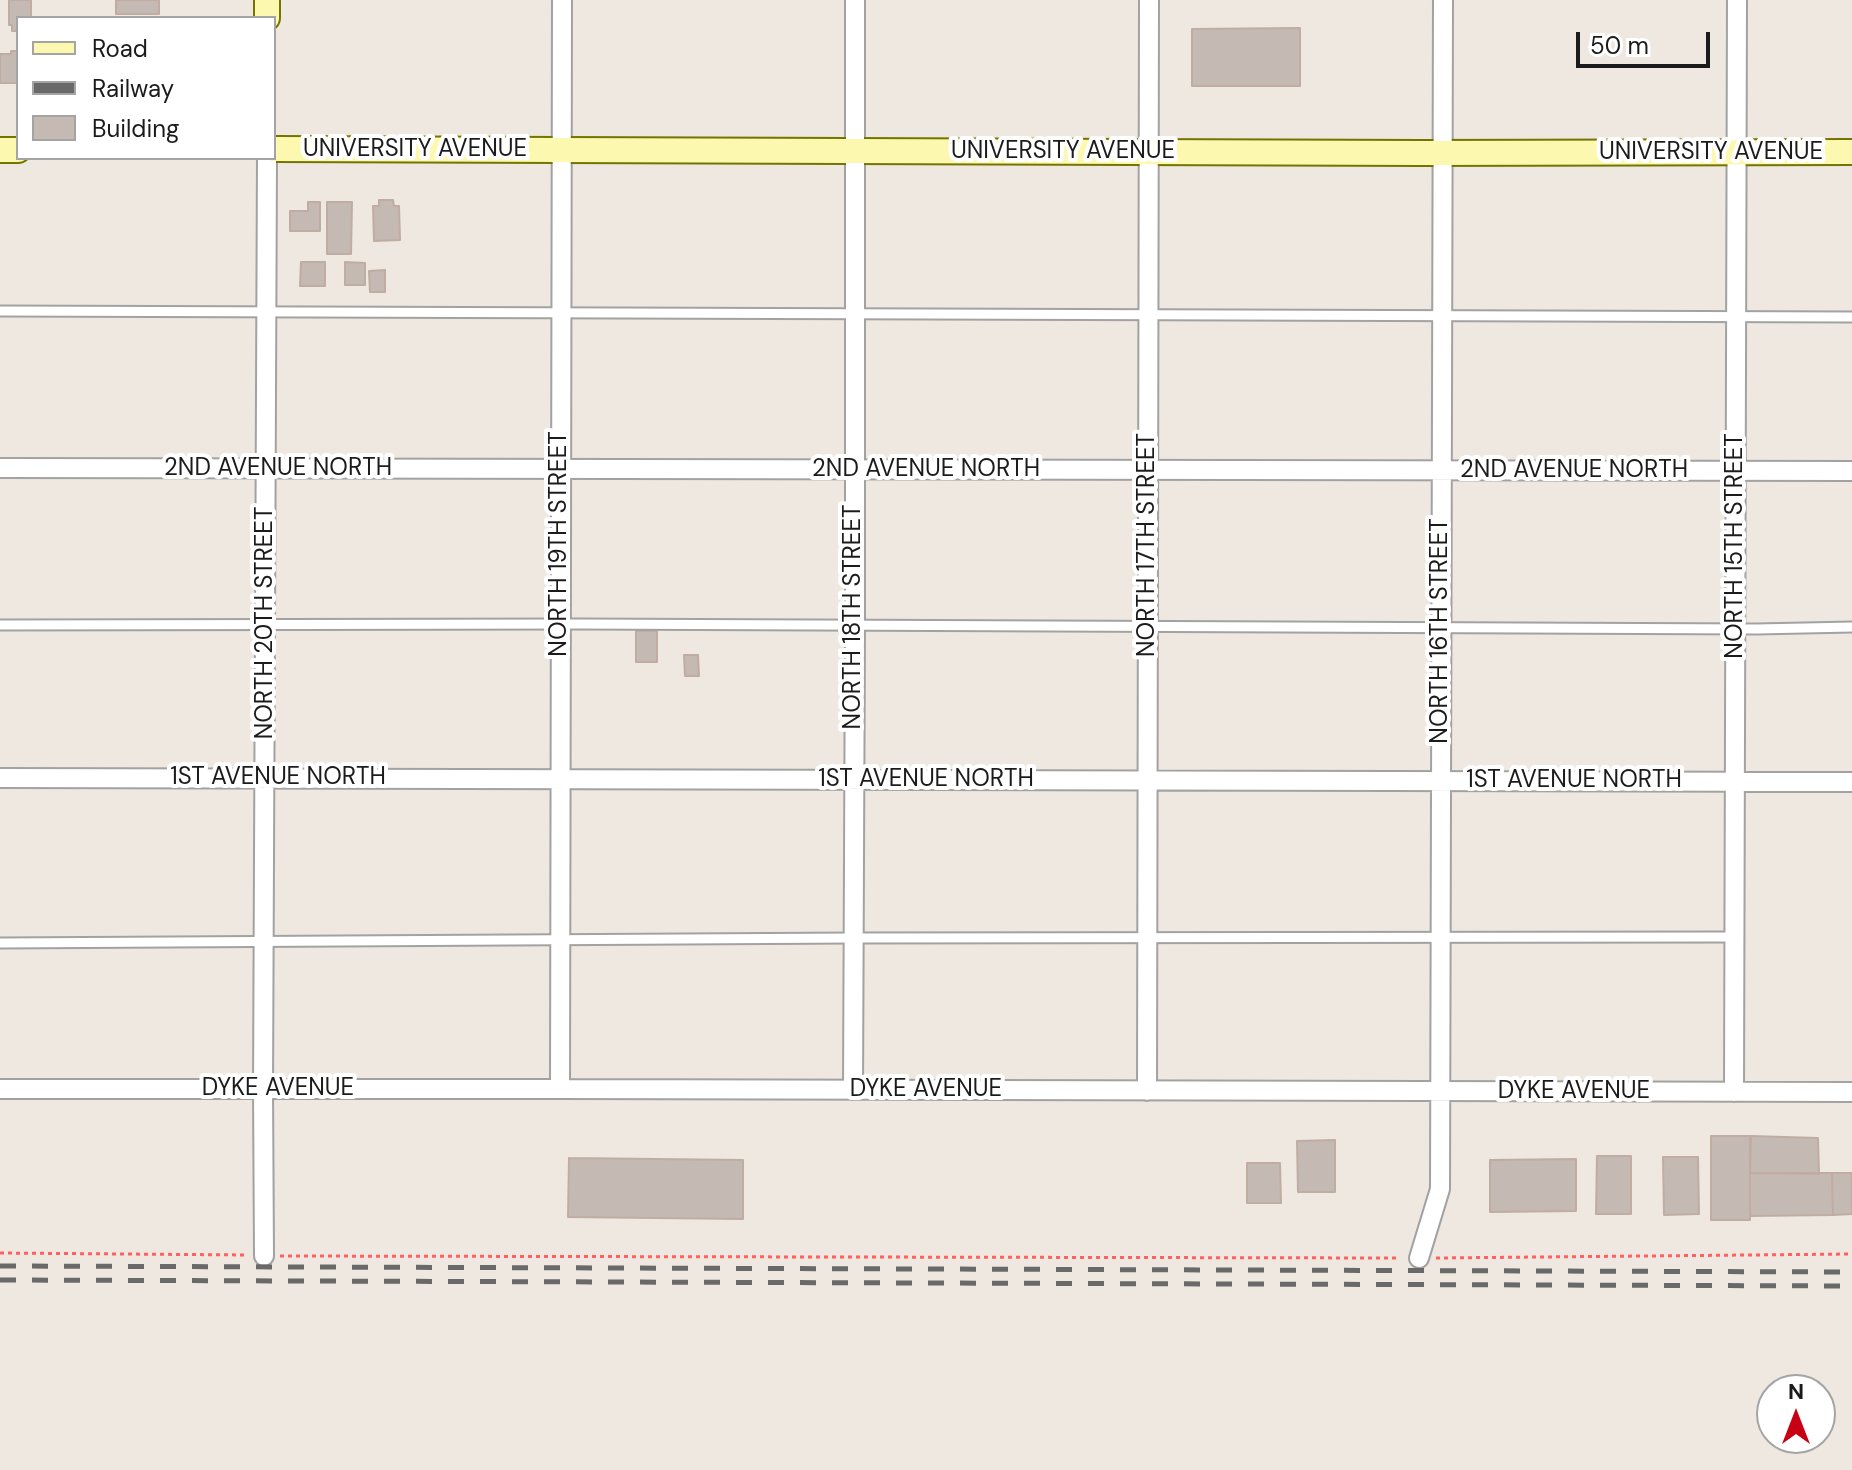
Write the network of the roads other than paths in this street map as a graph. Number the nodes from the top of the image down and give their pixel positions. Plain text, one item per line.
1 (562, 0) edge
2 (855, 0) edge
3 (1149, 0) edge
4 (1443, 0) edge
5 (1737, 0) edge
6 (276, 149) edge
7 (562, 151) junction
8 (855, 151) junction
9 (1149, 152) junction
10 (1737, 152) junction
11 (1852, 152) edge
12 (1443, 153) junction
13 (267, 160) edge
14 (0, 311) edge
15 (267, 312) junction
16 (560, 312) junction
17 (855, 314) junction
18 (1149, 315) junction
19 (1442, 316) junction
20 (1737, 317) junction
21 (1852, 317) edge
22 (0, 468) edge
23 (267, 469) junction
24 (560, 469) junction
25 (854, 470) junction
26 (1148, 470) junction
27 (1442, 471) junction
28 (1736, 471) junction
29 (1852, 471) edge
30 (561, 624) junction
31 (0, 625) edge
32 (266, 625) junction
33 (855, 626) junction
34 (1148, 627) junction
35 (1852, 627) edge
36 (1442, 628) junction
37 (1736, 629) junction
38 (0, 778) edge
39 (266, 778) junction
40 (560, 779) junction
41 (854, 780) junction
42 (1147, 781) junction
43 (1441, 781) junction
44 (1736, 781) junction
45 (1852, 782) edge
46 (1441, 937) junction
47 (1735, 937) junction
48 (853, 938) junction
49 (1147, 938) junction
50 (560, 941) junction
51 (264, 942) junction
52 (0, 943) edge
53 (0, 1089) edge
54 (263, 1089) junction
55 (560, 1089) junction
56 (853, 1090) junction
57 (1147, 1091) junction
58 (1441, 1092) junction
59 (1734, 1092) junction
60 (1852, 1092) edge
61 (264, 1256) road end
62 (1419, 1258) road end

1 - 7 street, NORTH 19TH STREET
2 - 8 street, NORTH 18TH STREET
3 - 9 street, NORTH 17TH STREET
4 - 12 street, NORTH 16TH STREET
5 - 10 street, NORTH 15TH STREET
6 - 7 street, UNIVERSITY AVENUE
7 - 8 street, UNIVERSITY AVENUE
7 - 16 street, NORTH 19TH STREET
8 - 9 street, UNIVERSITY AVENUE
8 - 17 street, NORTH 18TH STREET
9 - 12 street, UNIVERSITY AVENUE
9 - 18 street, NORTH 17TH STREET
10 - 11 street, UNIVERSITY AVENUE
10 - 12 street, UNIVERSITY AVENUE
10 - 20 street, NORTH 15TH STREET
12 - 19 street, NORTH 16TH STREET
13 - 15 street, NORTH 20TH STREET
14 - 15 lane
15 - 16 lane
15 - 23 street, NORTH 20TH STREET
16 - 17 lane
16 - 24 street, NORTH 19TH STREET
17 - 18 lane
17 - 25 street, NORTH 18TH STREET
18 - 19 lane
18 - 26 street, NORTH 17TH STREET
19 - 20 lane
19 - 27 street, NORTH 16TH STREET
20 - 21 lane
20 - 28 street, NORTH 15TH STREET
22 - 23 street, 2ND AVENUE NORTH
23 - 24 street, 2ND AVENUE NORTH
23 - 32 street, NORTH 20TH STREET
24 - 25 street, 2ND AVENUE NORTH
24 - 30 street, NORTH 19TH STREET
25 - 26 street, 2ND AVENUE NORTH
25 - 33 street, NORTH 18TH STREET
26 - 27 street, 2ND AVENUE NORTH
26 - 34 street, NORTH 17TH STREET
27 - 28 street, 2ND AVENUE NORTH
27 - 36 street, NORTH 16TH STREET
28 - 29 street, 2ND AVENUE NORTH
28 - 37 street, NORTH 15TH STREET
30 - 32 lane
30 - 33 lane
30 - 40 street, NORTH 19TH STREET
31 - 32 lane
32 - 39 street, NORTH 20TH STREET
33 - 34 lane
33 - 41 street, NORTH 18TH STREET
34 - 36 lane
34 - 42 street, NORTH 17TH STREET
35 - 37 lane
36 - 37 lane
36 - 43 street, NORTH 16TH STREET
37 - 44 street, NORTH 15TH STREET
38 - 39 street, 1ST AVENUE NORTH
39 - 40 street, 1ST AVENUE NORTH
39 - 51 street, NORTH 20TH STREET
40 - 41 street, 1ST AVENUE NORTH
40 - 50 street, NORTH 19TH STREET
41 - 42 street, 1ST AVENUE NORTH
41 - 48 street, NORTH 18TH STREET
42 - 43 street, 1ST AVENUE NORTH
42 - 49 street, NORTH 17TH STREET
43 - 44 street, 1ST AVENUE NORTH
43 - 46 street, NORTH 16TH STREET
44 - 45 street, 1ST AVENUE NORTH
44 - 47 street, NORTH 15TH STREET
46 - 47 lane
46 - 49 lane
46 - 58 street, NORTH 16TH STREET
47 - 59 street, NORTH 15TH STREET
48 - 49 lane
48 - 50 lane
48 - 56 street, NORTH 18TH STREET
49 - 57 street, NORTH 17TH STREET
50 - 51 lane
50 - 55 street, NORTH 19TH STREET
51 - 52 lane
51 - 54 street, NORTH 20TH STREET
53 - 54 street, DYKE AVENUE
54 - 55 street, DYKE AVENUE
54 - 61 street, NORTH 20TH STREET
55 - 56 street, DYKE AVENUE
56 - 57 street, DYKE AVENUE
57 - 58 street, DYKE AVENUE
58 - 59 street, DYKE AVENUE
58 - 62 street, NORTH 16TH STREET
59 - 60 street, DYKE AVENUE

